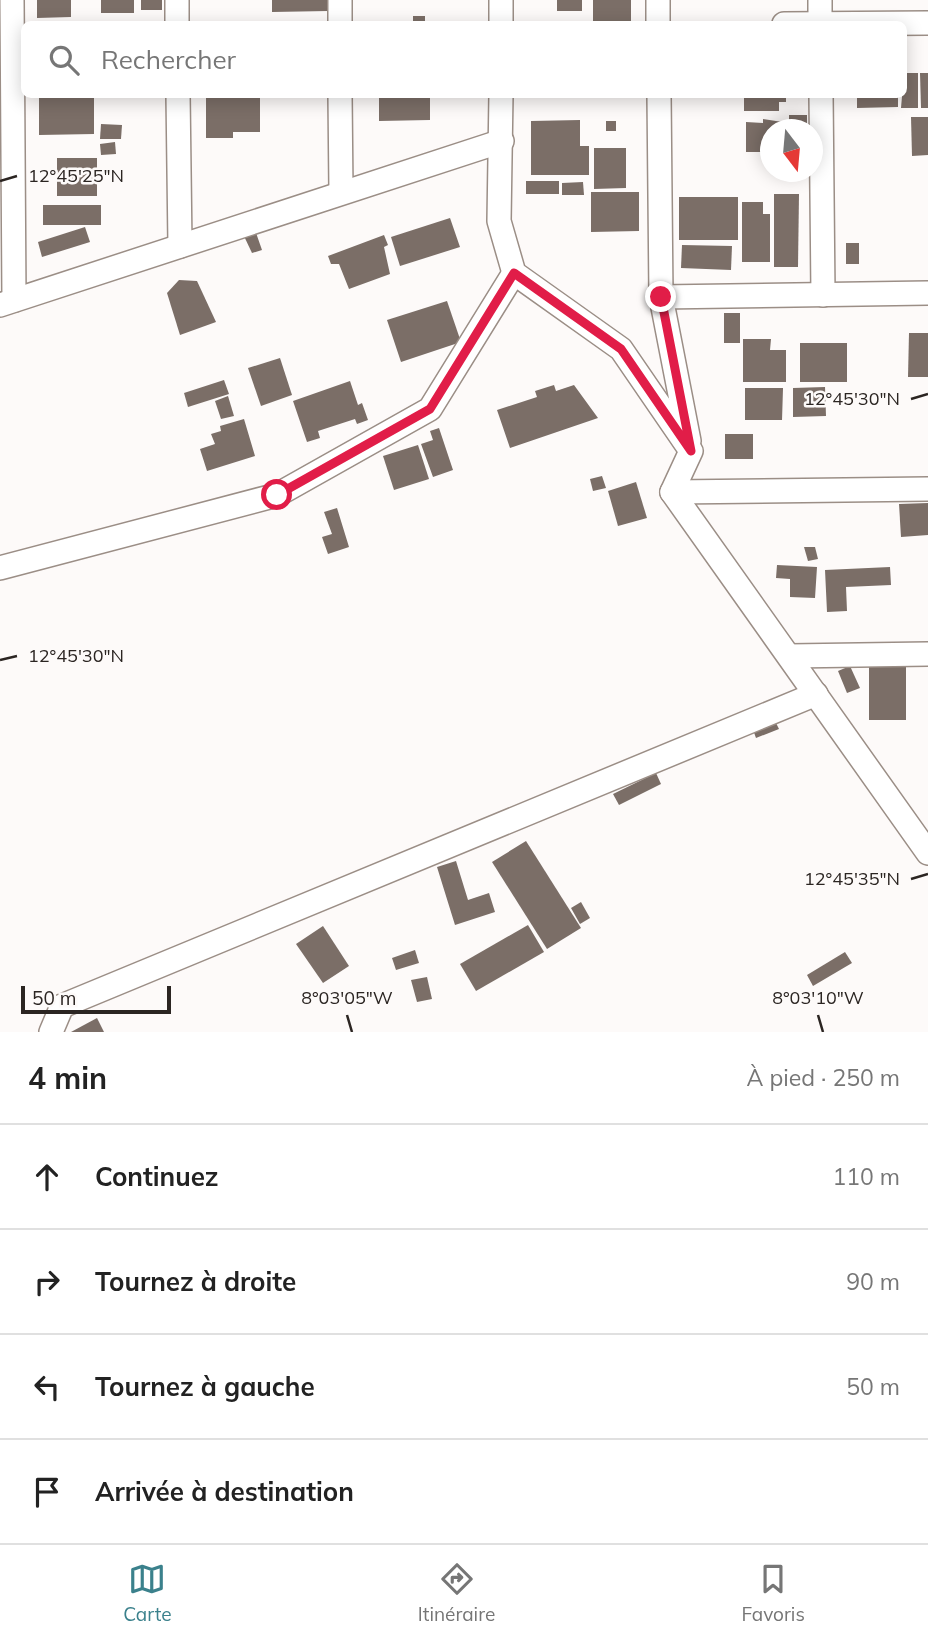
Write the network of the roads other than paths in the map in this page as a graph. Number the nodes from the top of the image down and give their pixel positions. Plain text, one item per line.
1 (12, 0) edge
2 (177, 0) edge
3 (340, 0) edge
4 (500, 0) edge
5 (657, 0) edge
6 (820, 0) edge
7 (177, 21) edge
8 (340, 21) edge
9 (501, 21) edge
10 (658, 21) edge
11 (820, 21) edge
12 (907, 23) edge
13 (928, 23) edge
14 (178, 98) edge
15 (341, 98) edge
16 (501, 98) edge
17 (659, 98) edge
18 (821, 98) edge
19 (502, 141) junction
20 (341, 192) junction
21 (180, 246) junction
22 (514, 273) junction
23 (928, 293) edge
24 (823, 295) junction
25 (661, 297) junction
26 (7, 303) edge
27 (691, 451) junction
28 (928, 489) edge
29 (672, 492) junction
30 (0, 568) edge
31 (928, 654) edge
32 (790, 656) junction
33 (816, 694) junction
34 (928, 853) edge
35 (51, 1032) edge

1 - 26 street
2 - 7 street
3 - 8 street
4 - 9 street
5 - 10 street
6 - 11 street
12 - 13 street
14 - 21 street
15 - 20 street
16 - 19 street
17 - 25 street
18 - 24 street
19 - 20 street
19 - 22 street
20 - 21 street
21 - 26 street
22 - 27 street
22 - 30 street
23 - 24 street
24 - 25 street
25 - 27 street
27 - 29 street
28 - 29 street
29 - 32 street
31 - 32 street
32 - 33 street
33 - 34 street
33 - 35 street

